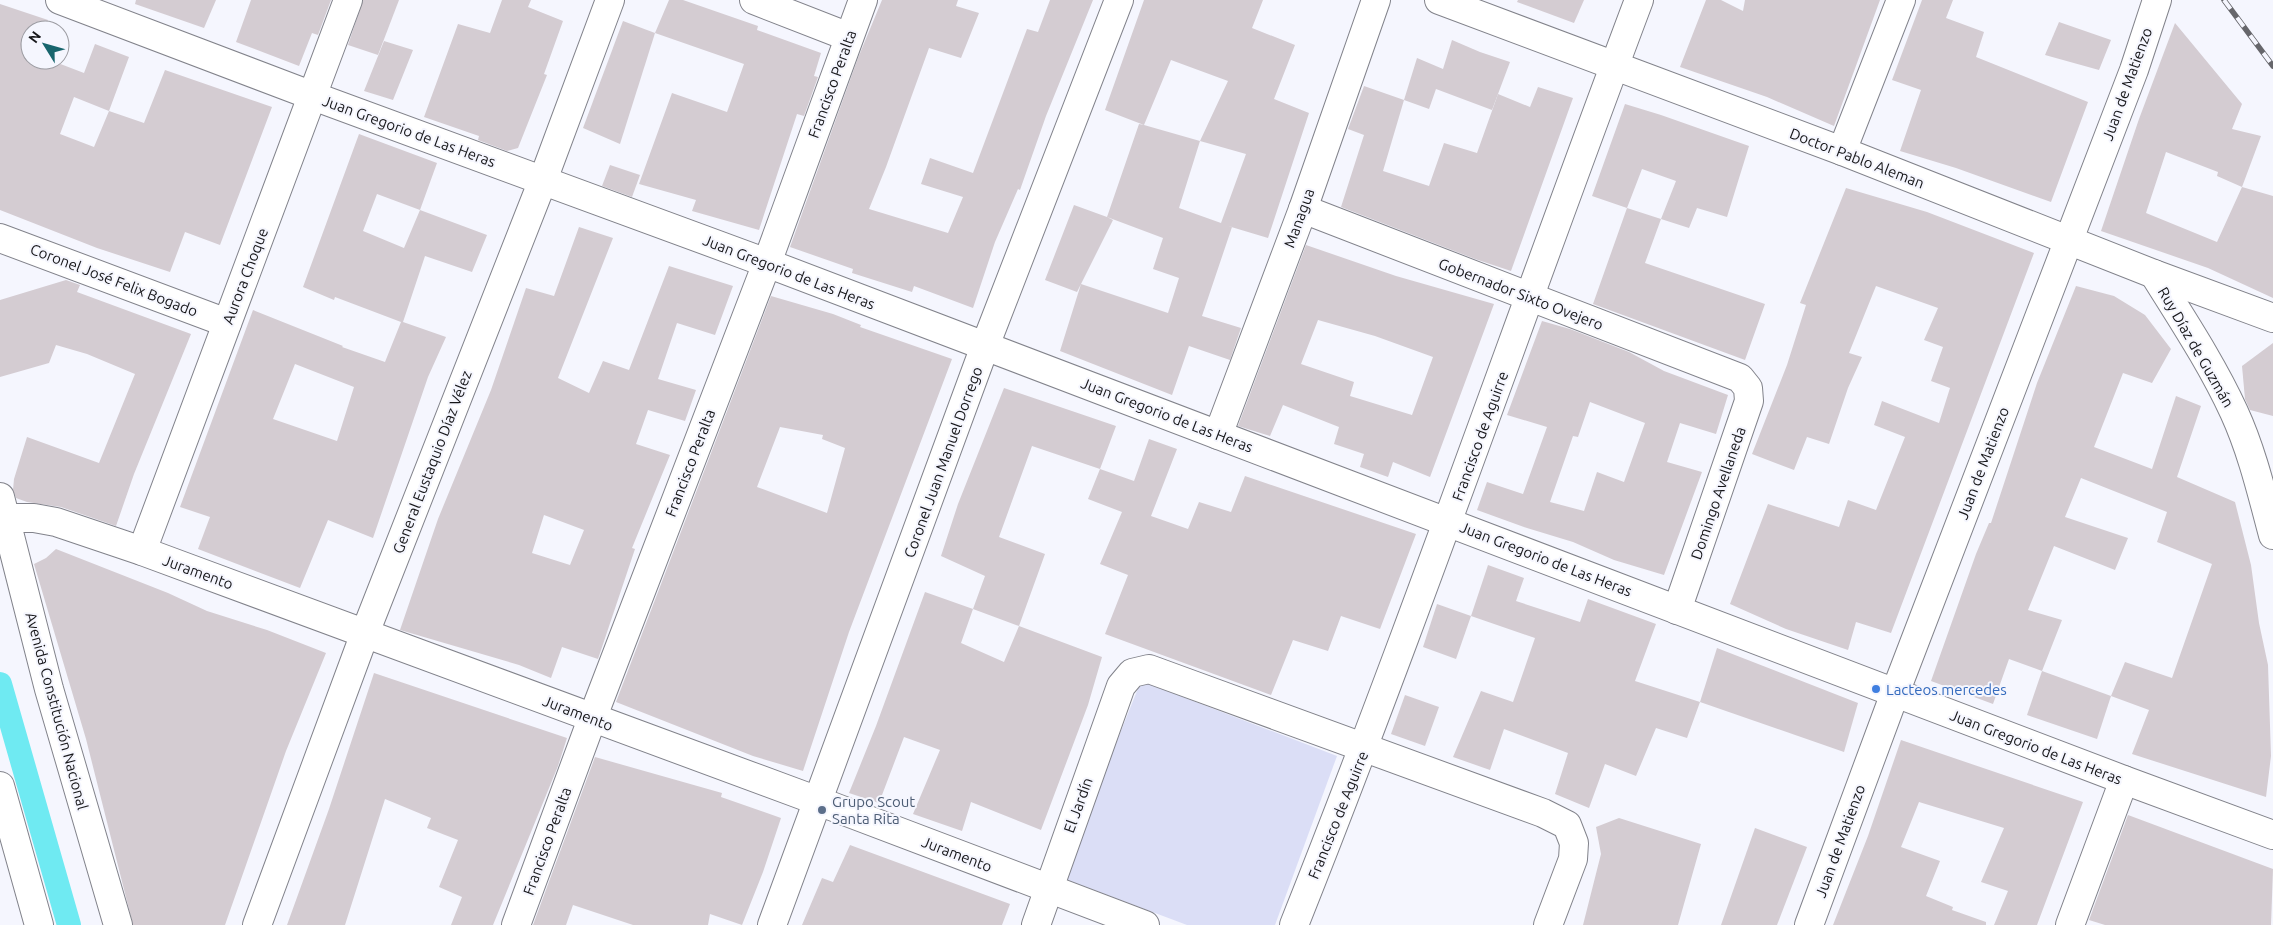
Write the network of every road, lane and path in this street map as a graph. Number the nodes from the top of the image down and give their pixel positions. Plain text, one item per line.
1 (60, 0) edge
2 (348, 0) edge
3 (610, 0) edge
4 (754, 0) edge
5 (863, 0) edge
6 (1118, 0) edge
7 (1376, 0) edge
8 (1439, 0) edge
9 (1639, 0) edge
10 (1901, 0) edge
11 (2157, 0) edge
12 (89, 5) edge
13 (849, 37) junction
14 (1614, 65) junction
15 (313, 96) junction
16 (1842, 152) junction
17 (543, 180) junction
18 (1303, 209) junction
19 (0, 238) edge
20 (2068, 240) junction
21 (767, 263) junction
22 (2154, 274) junction
23 (1530, 297) junction
24 (2273, 318) edge
25 (227, 323) junction
26 (985, 346) junction
27 (1740, 378) joint
28 (1218, 434) junction
29 (3, 507) edge
30 (1449, 522) junction
31 (2273, 535) edge
32 (142, 551) junction
33 (1677, 610) junction
34 (365, 633) junction
35 (1895, 693) junction
36 (592, 719) junction
37 (1364, 748) junction
38 (2124, 780) junction
39 (0, 786) edge
40 (818, 801) junction
41 (2273, 835) edge
42 (1048, 889) junction
43 (40, 925) edge
44 (118, 925) edge
45 (257, 925) edge
46 (516, 925) edge
47 (772, 925) edge
48 (1036, 925) edge
49 (1145, 925) edge
50 (1294, 925) edge
51 (1548, 925) edge
52 (1809, 925) edge
53 (2070, 925) edge

1 - 12 street, Juan Gregorio de Las Heras
2 - 15 street, Aurora Choque
3 - 17 street, General Eustaquio Díaz Vélez
4 - 13 street
5 - 13 street, Francisco Peralta
6 - 26 street, Coronel Juan Manuel Dorrego
7 - 18 street, Managua
8 - 14 street, Doctor Pablo Aleman
9 - 14 street, Francisco de Aguirre
10 - 16 street
11 - 20 street, Juan de Matienzo
12 - 15 street, Juan Gregorio de Las Heras
13 - 21 street, Francisco Peralta
14 - 16 street, Doctor Pablo Aleman
14 - 23 street, Francisco de Aguirre
15 - 17 street, Juan Gregorio de Las Heras
15 - 25 street, Aurora Choque
16 - 20 street, Doctor Pablo Aleman
17 - 21 street, Juan Gregorio de Las Heras
17 - 34 street, General Eustaquio Díaz Vélez
18 - 23 street, Gobernador Sixto Ovejero
18 - 28 street, Managua
19 - 25 street, Coronel José Felix Bogado
20 - 22 street, Doctor Pablo Aleman
20 - 35 street, Juan de Matienzo
21 - 26 street, Juan Gregorio de Las Heras
21 - 36 street, Francisco Peralta
22 - 24 street, Doctor Pablo Aleman
22 - 31 street, Ruy Díaz de Guzmán
23 - 27 street, Gobernador Sixto Ovejero
23 - 30 street, Francisco de Aguirre
25 - 32 street, Aurora Choque
26 - 28 street, Juan Gregorio de Las Heras
26 - 40 street, Coronel Juan Manuel Dorrego
27 - 33 street, Domingo Avellaneda
28 - 30 street, Juan Gregorio de Las Heras
29 - 32 street, Juramento
29 - 44 street, Avenida Constitución Nacional
30 - 33 street, Juan Gregorio de Las Heras
30 - 37 street, Francisco de Aguirre
32 - 34 street, Juramento
33 - 35 street, Juan Gregorio de Las Heras
34 - 36 street, Juramento
34 - 45 street, General Eustaquio Díaz Vélez
35 - 38 street, Juan Gregorio de Las Heras
35 - 52 street, Juan de Matienzo
36 - 40 street, Juramento
36 - 46 street, Francisco Peralta
37 - 42 street, El Jardín
37 - 50 street, Francisco de Aguirre
37 - 51 street
38 - 41 street, Juan Gregorio de Las Heras
38 - 53 street
39 - 43 street
40 - 42 street, Juramento
40 - 47 street, Coronel Juan Manuel Dorrego
42 - 48 street, El Jardín
42 - 49 street, Juramento

